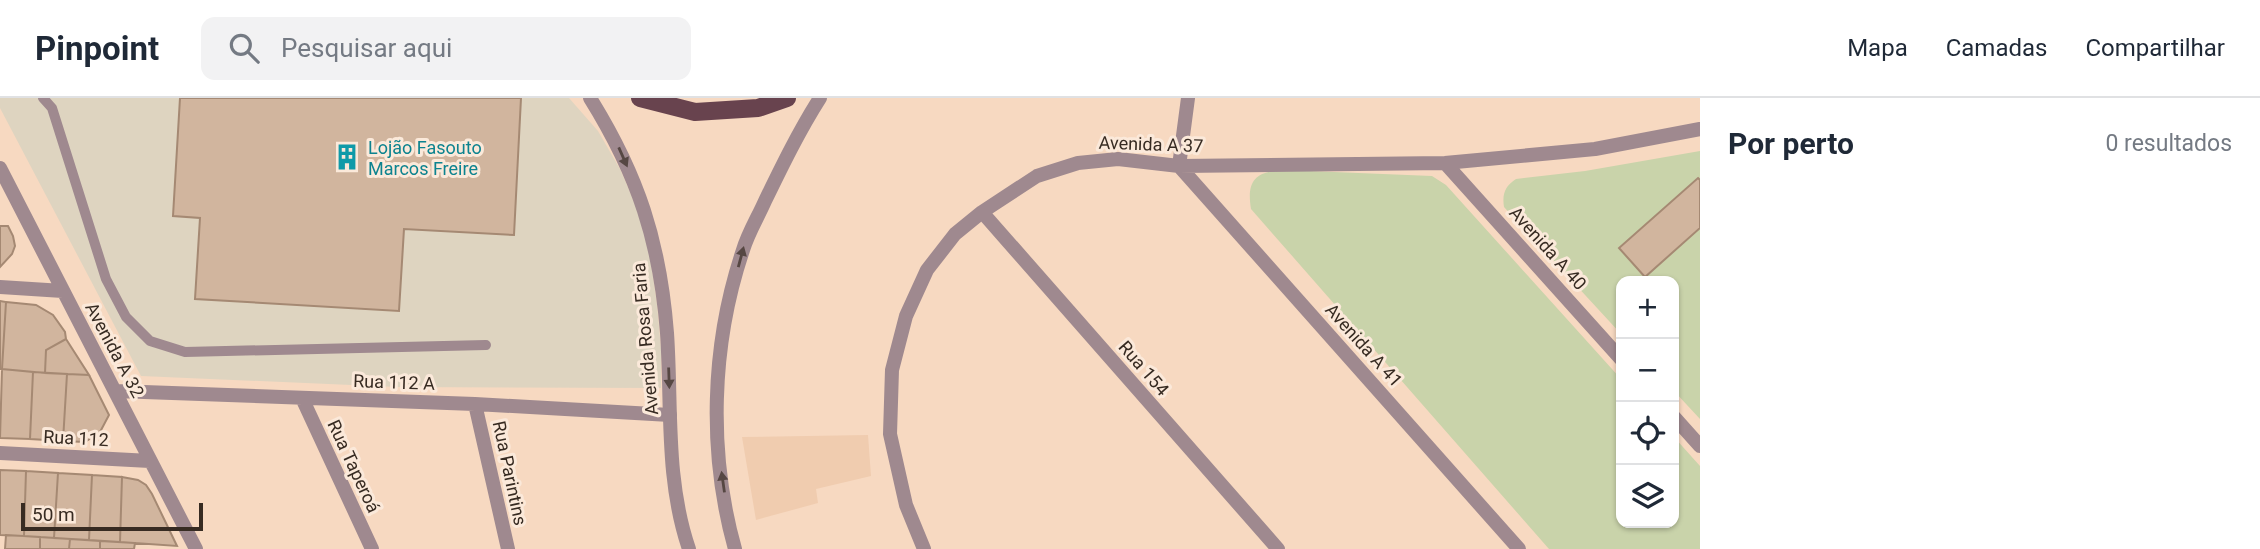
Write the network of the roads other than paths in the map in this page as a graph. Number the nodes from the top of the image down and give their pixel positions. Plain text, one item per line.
1 (43, 98) edge
2 (590, 98) edge
3 (640, 98) edge
4 (787, 98) edge
5 (820, 98) edge
6 (1188, 98) edge
7 (1700, 128) edge
8 (1445, 163) junction
9 (1180, 166) junction
10 (0, 168) edge
11 (982, 212) junction
12 (0, 287) edge
13 (63, 291) junction
14 (486, 345) dead end
15 (1616, 353) edge
16 (116, 391) junction
17 (302, 398) junction
18 (475, 404) junction
19 (670, 415) junction
20 (1679, 423) edge
21 (1700, 446) edge
22 (0, 453) edge
23 (150, 461) junction
24 (196, 549) edge
25 (372, 549) edge
26 (508, 549) edge
27 (689, 549) edge
28 (735, 549) edge
29 (924, 549) edge
30 (1278, 549) edge
31 (1520, 549) edge

1 - 14 lane
2 -> 19 street, Avenida Rosa Faria
3 - 4 main road
28 -> 5 street
6 - 9 street
7 - 8 street, Avenida A 37
8 - 9 street, Avenida A 37
8 - 15 street, Avenida A 40
9 - 11 street, Avenida A 37
9 - 31 street, Avenida A 41
10 - 13 street, Avenida A 32
11 - 29 street, Avenida A 37
11 - 30 street, Rua 154
12 - 13 street
13 - 16 street, Avenida A 32
16 - 17 street, Rua 112 A
16 - 23 street, Avenida A 32
17 - 18 street, Rua 112 A
17 - 25 street, Rua Taperoá
18 - 19 street, Rua 112 A
18 - 26 street, Rua Parintins
19 - 27 street, Avenida Rosa Faria
20 - 21 street
22 - 23 street, Rua 112
23 - 24 street, Avenida A 32

